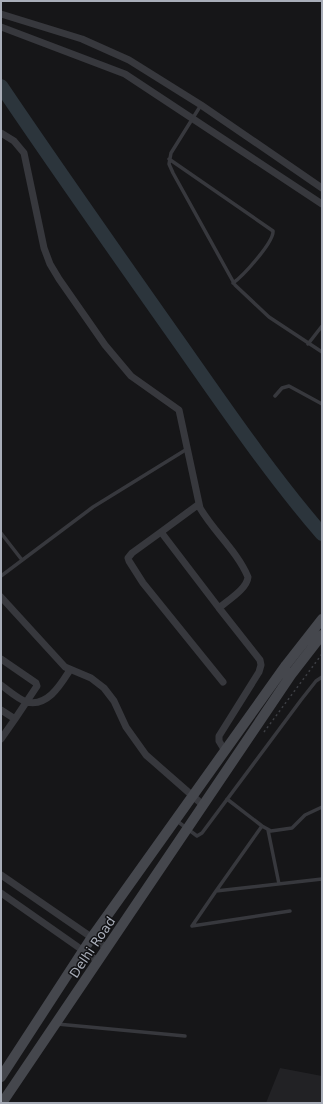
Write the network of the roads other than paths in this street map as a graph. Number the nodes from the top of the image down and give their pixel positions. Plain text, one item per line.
1 (1, 14) edge
2 (1, 27) edge
3 (201, 105) junction
4 (193, 118) junction
5 (1, 133) edge
6 (169, 159) junction
7 (322, 188) edge
8 (322, 204) edge
9 (234, 283) junction
10 (322, 326) edge
11 (308, 344) junction
12 (322, 352) edge
13 (275, 396) dead end
14 (322, 404) edge
15 (188, 448) junction
16 (199, 504) junction
17 (161, 532) junction
18 (1, 533) edge
19 (22, 560) junction
20 (1, 576) edge
21 (2, 600) edge
22 (219, 608) junction
23 (322, 619) edge
24 (322, 635) edge
25 (1, 659) edge
26 (70, 670) junction
27 (322, 677) edge
28 (222, 682) dead end
29 (1, 685) edge
30 (27, 702) junction
31 (1, 710) edge
32 (15, 719) junction
33 (1, 740) edge
34 (225, 751) junction
35 (193, 796) junction
36 (227, 799) junction
37 (203, 805) junction
38 (322, 807) edge
39 (176, 820) junction
40 (262, 826) junction
41 (187, 829) junction
42 (268, 830) junction
43 (1, 875) edge
44 (322, 879) edge
45 (278, 884) junction
46 (216, 891) junction
47 (1, 893) edge
48 (290, 911) dead end
49 (92, 937) junction
50 (106, 948) junction
51 (83, 951) junction
52 (98, 961) junction
53 (56, 1024) junction
54 (185, 1036) dead end
55 (1, 1077) edge
56 (2, 1103) edge

1 - 3 street
2 - 4 street
3 - 4 lane
3 - 7 street
4 - 6 lane
4 - 8 street
5 - 15 street
6 - 9 lane
6 - 9 lane
9 - 11 lane
10 - 11 lane
11 - 12 lane
13 - 14 lane
15 - 16 street
15 - 19 lane
16 - 17 street
16 - 22 street
17 - 22 street
17 - 28 street
18 - 19 lane
19 - 20 lane
21 - 26 street
22 - 34 street
23 - 34 main road, Delhi Road
24 - 37 main road, Delhi Road
25 - 30 street
26 - 30 street
26 - 35 street
27 - 36 lane
29 - 30 street
30 - 32 street
31 - 32 street
32 - 33 street
34 - 35 main road, Delhi Road
35 - 37 street
35 - 39 main road, Delhi Road
36 - 40 lane
36 - 41 lane
37 - 41 main road, Delhi Road
38 - 42 lane
39 - 41 lane
39 - 49 main road, Delhi Road
40 - 42 lane
40 - 46 lane
41 - 50 main road, Delhi Road
42 - 45 lane
43 - 49 street
44 - 45 lane
45 - 46 lane
46 - 48 lane
47 - 51 street
49 - 50 street
49 - 51 main road, Delhi Road
50 - 52 main road, Delhi Road
51 - 52 street
51 - 55 main road, Delhi Road
52 - 53 main road, Delhi Road
53 - 54 lane
53 - 56 main road, Delhi Road

